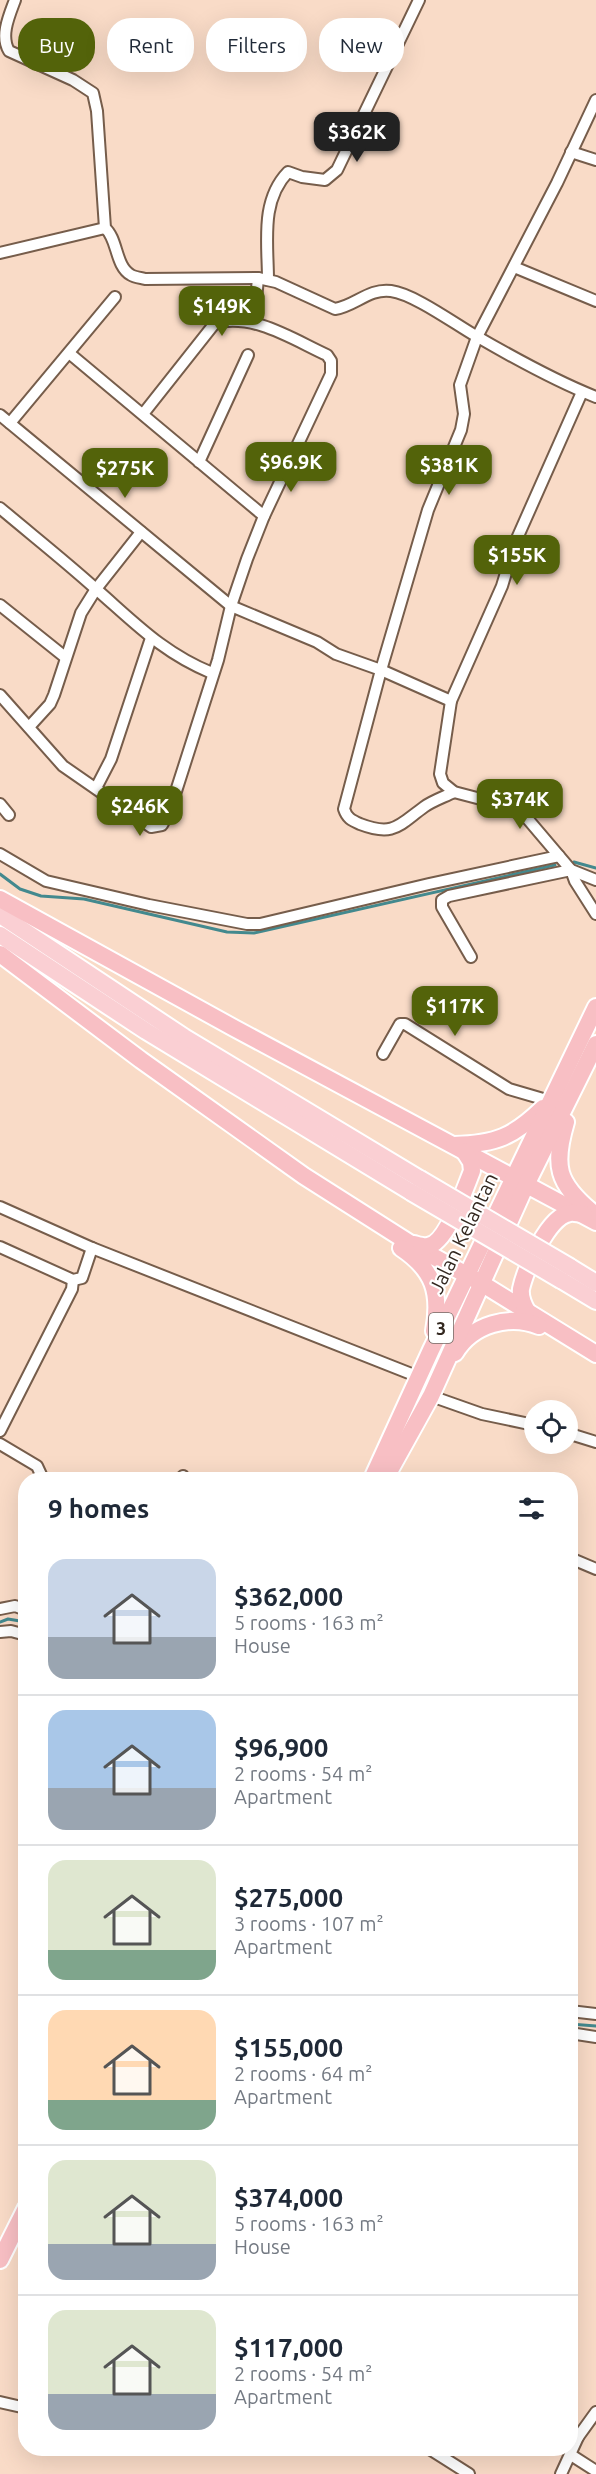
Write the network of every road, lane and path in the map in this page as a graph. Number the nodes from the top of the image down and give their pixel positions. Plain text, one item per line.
1 (15, 0) edge
2 (419, 0) edge
3 (596, 100) edge
4 (572, 152) junction
5 (596, 160) edge
6 (105, 228) junction
7 (0, 253) edge
8 (514, 267) junction
9 (263, 279) junction
10 (115, 297) dead end
11 (596, 301) edge
12 (254, 322) junction
13 (477, 337) junction
14 (69, 353) junction
15 (248, 355) dead end
16 (582, 392) junction
17 (596, 397) edge
18 (143, 414) junction
19 (0, 415) edge
20 (10, 423) junction
21 (199, 462) junction
22 (0, 508) edge
23 (264, 516) junction
24 (141, 532) junction
25 (96, 588) junction
26 (231, 606) junction
27 (2, 610) edge
28 (151, 638) junction
29 (65, 657) junction
30 (381, 670) junction
31 (212, 673) junction
32 (0, 695) edge
33 (451, 700) junction
34 (29, 728) junction
35 (96, 788) junction
36 (454, 792) junction
37 (0, 804) edge
38 (9, 815) dead end
39 (0, 854) edge
40 (559, 856) junction
41 (571, 870) junction
42 (596, 880) edge
43 (0, 899) edge
44 (596, 914) edge
45 (0, 915) edge
46 (0, 935) edge
47 (0, 954) edge
48 (471, 957) dead end
49 (596, 1007) edge
50 (596, 1044) edge
51 (383, 1054) dead end
52 (578, 1081) junction
53 (550, 1101) junction
54 (459, 1148) junction
55 (520, 1182) junction
56 (416, 1185) junction
57 (339, 1199) junction
58 (0, 1206) edge
59 (592, 1217) edge
60 (411, 1244) junction
61 (0, 1247) edge
62 (91, 1251) junction
63 (467, 1274) junction
64 (565, 1274) junction
65 (73, 1280) junction
66 (482, 1283) junction
67 (596, 1283) edge
68 (596, 1301) edge
69 (526, 1311) junction
70 (581, 1345) junction
71 (431, 1350) junction
72 (596, 1354) edge
73 (419, 1377) junction
74 (434, 1389) junction
75 (524, 1423) edge
76 (0, 1431) edge
77 (578, 1436) edge
78 (596, 1442) edge
79 (1, 1447) edge
80 (40, 1472) edge
81 (375, 1472) edge
82 (389, 1472) edge
83 (578, 1561) edge
84 (596, 1569) edge
85 (18, 1607) edge
86 (0, 1609) edge
87 (0, 1632) edge
88 (18, 1632) edge
89 (578, 2012) edge
90 (596, 2014) edge
91 (578, 2034) edge
92 (596, 2037) edge
93 (18, 2224) edge
94 (0, 2260) edge
95 (0, 2402) edge
96 (18, 2406) edge
97 (596, 2412) edge
98 (578, 2431) edge
99 (441, 2456) edge
100 (570, 2456) edge
101 (573, 2456) edge
102 (596, 2471) edge
103 (469, 2474) edge
104 (561, 2474) edge

1 - 6 street
2 - 9 street
3 - 4 street
4 - 5 street
4 - 8 street
6 - 7 street
6 - 9 street
8 - 11 street
8 - 13 street
9 - 12 street
9 - 13 street
10 - 14 street
12 - 18 street
12 - 23 street
13 - 16 street
13 - 30 street
14 - 18 street
14 - 20 street
15 - 21 street
16 - 17 street
16 - 33 street
18 - 21 street
19 - 20 street
20 - 24 street
21 - 23 street
22 - 25 street
23 - 26 street
24 - 25 street
24 - 26 street
25 - 28 street
25 - 29 street
26 - 30 street
26 - 31 street
27 - 29 street
28 - 31 street
28 - 35 street
29 - 34 street
30 - 33 street
30 - 36 street
31 - 35 street
32 - 34 street
33 - 36 street
34 - 35 street
36 - 40 street
37 - 38 street
39 - 40 street
40 - 41 street
41 - 42 street
41 - 44 street
41 - 48 street
43 - 54 highway
45 - 56 main road
46 - 56 main road
47 - 57 highway
49 - 53 highway, Jalan Kelantan / 3
50 - 52 highway, Jalan Kelantan / 3
51 - 53 street
52 - 55 highway, Jalan Kelantan / 3
52 - 59 highway
53 - 54 highway
53 - 55 highway, Jalan Kelantan / 3
54 - 55 highway
54 - 60 highway
55 - 59 highway
55 - 63 highway, Jalan Kelantan / 3
55 - 66 highway, Jalan Kelantan / 3
56 - 64 main road, bridge
57 - 60 highway
57 - 71 highway
58 - 62 street
59 - 69 highway
60 - 63 highway
61 - 65 street
62 - 65 street
62 - 73 street
63 - 66 highway
63 - 71 highway, Jalan Kelantan / 3
64 - 67 main road
64 - 68 main road
65 - 76 street
66 - 69 highway
66 - 74 highway, Jalan Kelantan / 3
69 - 70 highway
70 - 72 highway
70 - 74 highway
71 - 73 highway, Jalan Kelantan / 3
73 - 81 highway, Jalan Kelantan / 3
74 - 75 street
74 - 82 highway, Jalan Kelantan / 3
77 - 78 street
79 - 80 street
83 - 84 street
85 - 86 street
87 - 88 street
89 - 90 street
91 - 92 street
93 - 94 highway
95 - 96 street
97 - 98 street
99 - 103 street
100 - 104 street
101 - 102 street

